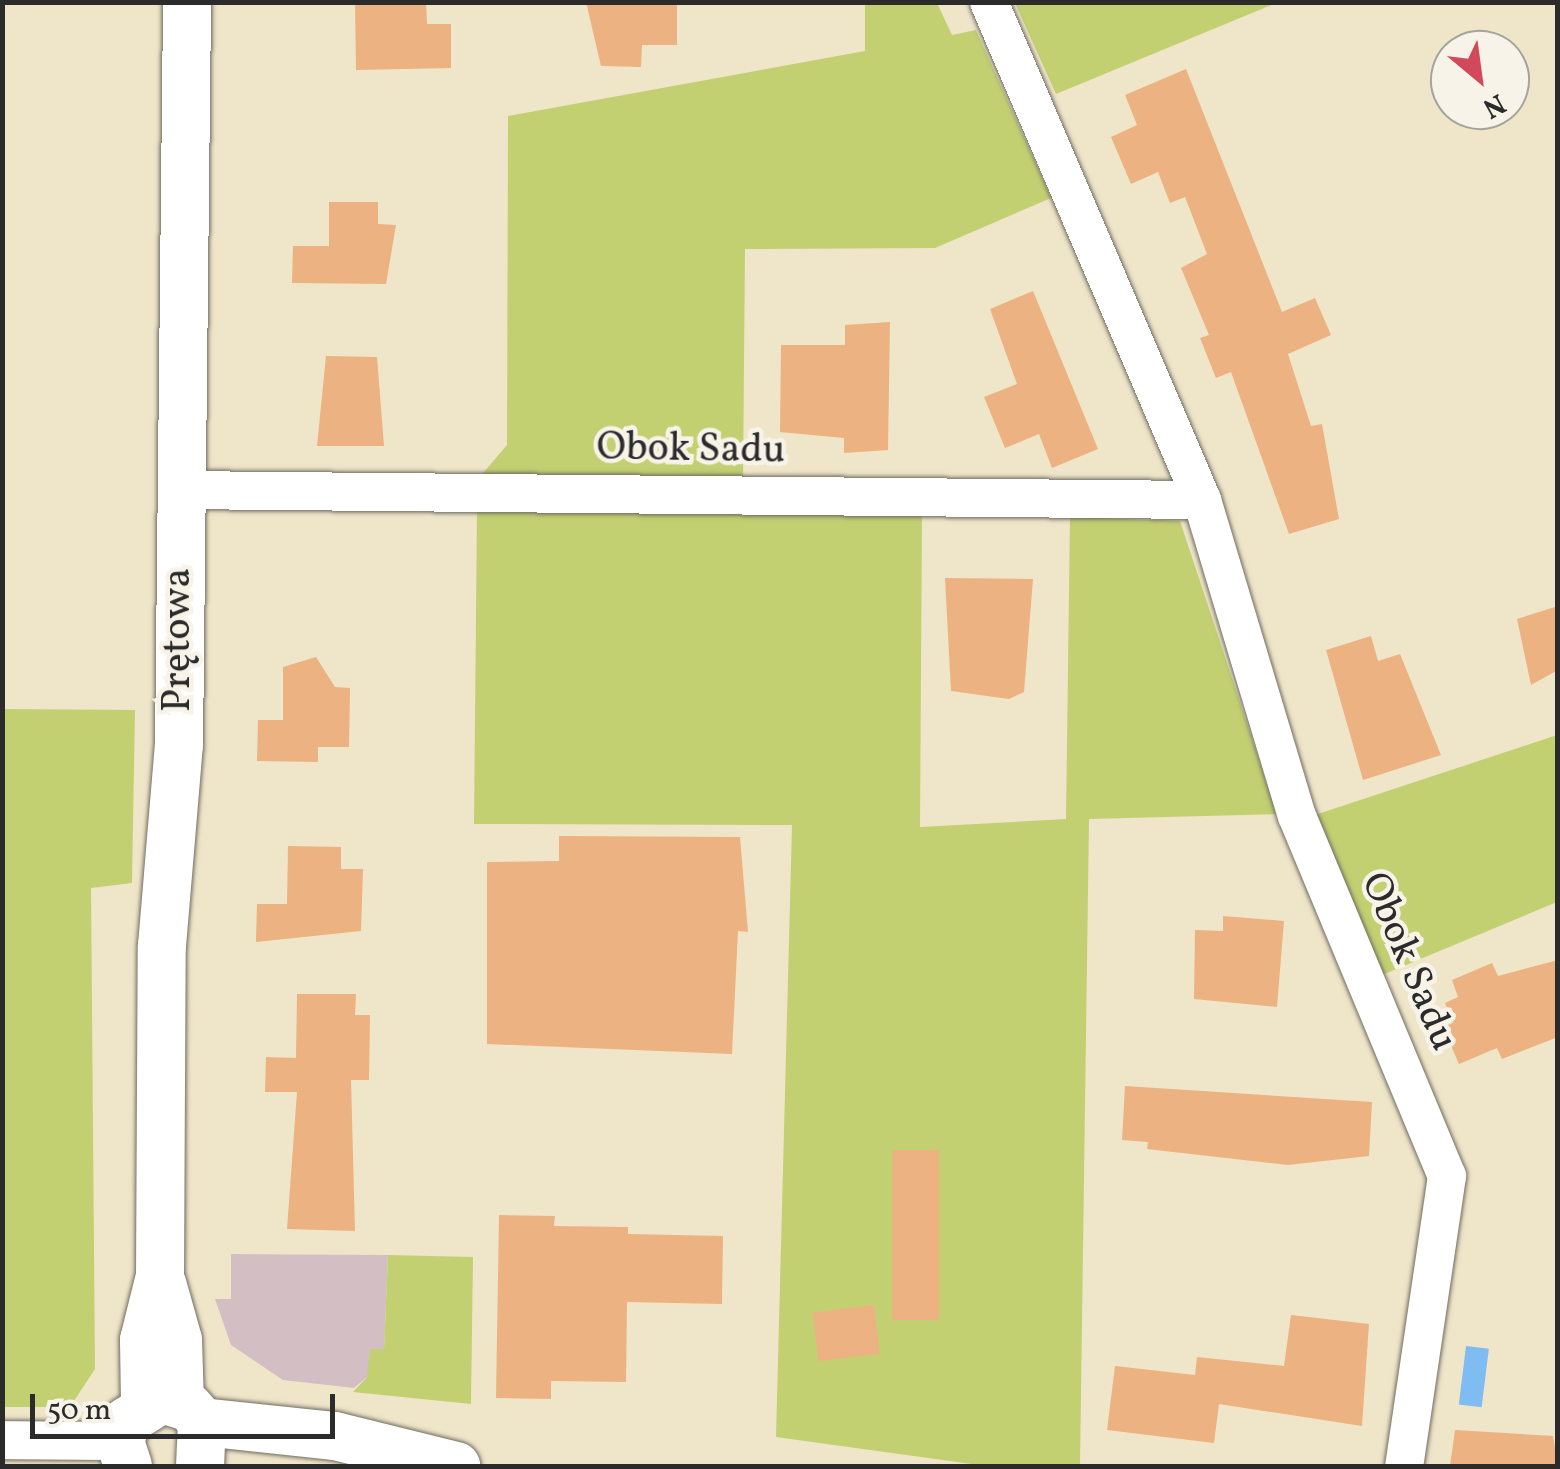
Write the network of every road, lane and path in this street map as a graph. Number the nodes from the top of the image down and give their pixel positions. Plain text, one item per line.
1 (188, 2) edge
2 (988, 2) edge
3 (178, 490) junction
4 (1202, 500) junction
5 (2, 1440) edge
6 (177, 1441) edge
7 (383, 1463) edge
8 (456, 1466) edge
9 (1404, 1466) edge

1 - 3 street, Prętowa
2 - 4 street, Obok Sadu
3 - 4 street, Obok Sadu
3 - 6 street, Prętowa
4 - 9 street, Obok Sadu
5 - 6 street
6 - 7 street
7 - 8 street

